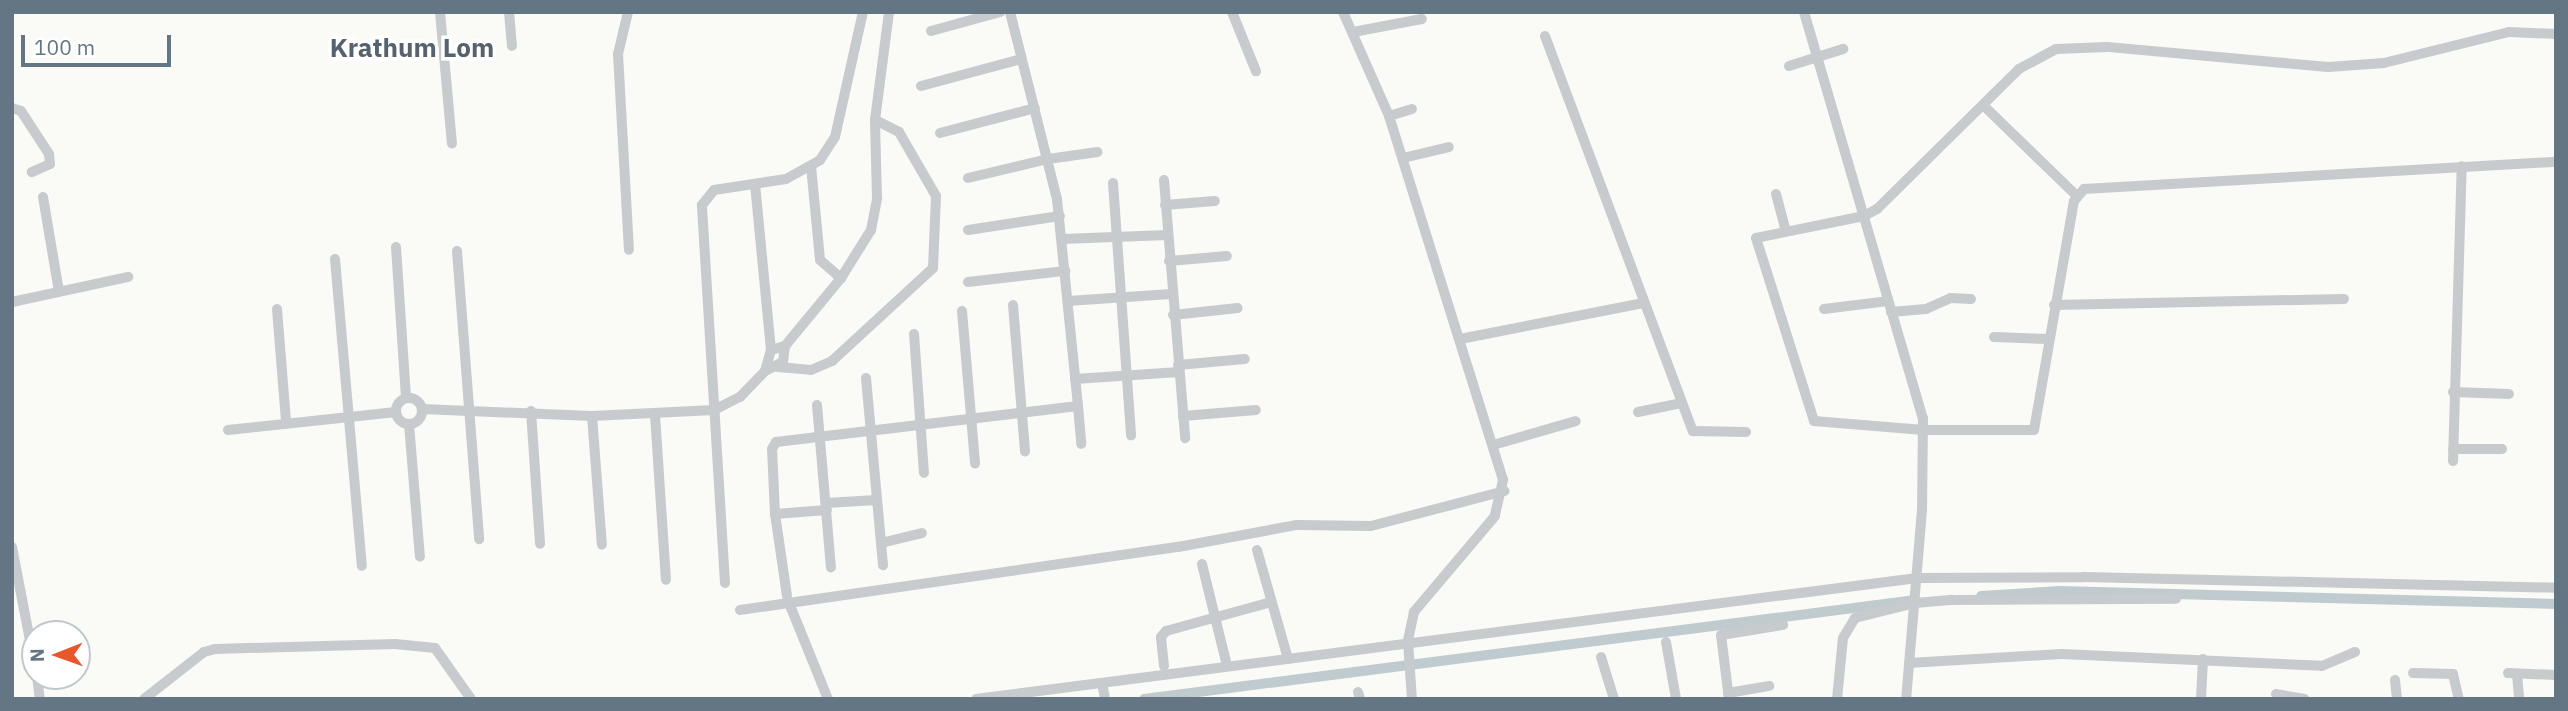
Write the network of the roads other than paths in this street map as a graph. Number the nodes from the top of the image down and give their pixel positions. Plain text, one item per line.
1 (440, 12) edge
2 (509, 12) edge
3 (628, 12) edge
4 (863, 12) edge
5 (890, 12) edge
6 (1000, 12) edge
7 (1010, 12) edge
8 (1232, 12) edge
9 (1343, 12) edge
10 (1804, 12) edge
11 (1422, 19) dead end
12 (931, 31) dead end
13 (1353, 32) junction
14 (2556, 34) edge
15 (1545, 36) dead end
16 (512, 47) dead end
17 (1843, 49) dead end
18 (1818, 57) junction
19 (1021, 59) junction
20 (1789, 66) dead end
21 (1256, 71) dead end
22 (921, 86) dead end
23 (1984, 106) junction
24 (12, 108) edge
25 (1035, 108) junction
26 (1412, 108) dead end
27 (1389, 116) junction
28 (875, 120) junction
29 (940, 133) dead end
30 (452, 144) dead end
31 (1449, 147) dead end
32 (1098, 152) dead end
33 (1403, 158) junction
34 (1048, 159) junction
35 (2556, 162) edge
36 (811, 166) junction
37 (2462, 166) junction
38 (32, 172) dead end
39 (968, 178) dead end
40 (1164, 180) dead end
41 (1113, 183) dead end
42 (755, 184) junction
43 (1776, 194) dead end
44 (2077, 196) junction
45 (43, 197) dead end
46 (1215, 201) dead end
47 (1166, 205) junction
48 (1060, 216) junction
49 (1864, 216) junction
50 (968, 230) dead end
51 (1786, 231) junction
52 (1168, 235) junction
53 (1116, 237) junction
54 (1062, 239) junction
55 (396, 247) dead end
56 (629, 250) dead end
57 (457, 251) dead end
58 (1227, 256) dead end
59 (335, 259) dead end
60 (1169, 261) junction
61 (1065, 271) junction
62 (128, 277) dead end
63 (841, 278) junction
64 (968, 282) dead end
65 (59, 292) junction
66 (1171, 294) junction
67 (1121, 298) junction
68 (1970, 299) dead end
69 (2344, 299) dead end
70 (1068, 301) junction
71 (12, 302) edge
72 (1644, 303) junction
73 (1013, 305) dead end
74 (2054, 305) junction
75 (1890, 306) junction
76 (276, 309) dead end
77 (1238, 309) dead end
78 (1824, 309) dead end
79 (962, 311) dead end
80 (1173, 314) junction
81 (914, 334) dead end
82 (1994, 337) dead end
83 (1460, 339) junction
84 (2048, 339) junction
85 (785, 346) junction
86 (771, 351) junction
87 (1245, 359) dead end
88 (778, 367) junction
89 (1178, 369) junction
90 (765, 371) junction
91 (1128, 375) junction
92 (866, 378) dead end
93 (1075, 379) junction
94 (2454, 393) junction
95 (2509, 394) dead end
96 (406, 398) junction
97 (1682, 403) junction
98 (817, 405) dead end
99 (1078, 406) junction
100 (469, 408) junction
101 (422, 409) junction
102 (714, 410) junction
103 (1256, 410) dead end
104 (531, 411) junction
105 (396, 412) junction
106 (1637, 412) dead end
107 (1021, 413) junction
108 (350, 415) junction
109 (655, 415) junction
110 (592, 416) junction
111 (1183, 416) junction
112 (971, 418) junction
113 (286, 420) junction
114 (1576, 421) dead end
115 (409, 424) junction
116 (920, 425) junction
117 (228, 429) dead end
118 (1924, 430) junction
119 (871, 432) junction
120 (1746, 432) dead end
121 (1131, 435) dead end
122 (821, 436) junction
123 (1185, 438) dead end
124 (1082, 444) dead end
125 (1493, 445) junction
126 (2453, 449) junction
127 (2502, 449) dead end
128 (1025, 452) dead end
129 (2453, 461) dead end
130 (975, 463) dead end
131 (924, 472) dead end
132 (1504, 491) junction
133 (877, 500) junction
134 (826, 506) junction
135 (775, 514) junction
136 (922, 533) dead end
137 (479, 539) dead end
138 (881, 543) junction
139 (540, 544) dead end
140 (601, 545) dead end
141 (12, 547) edge
142 (1257, 550) dead end
143 (420, 557) dead end
144 (1202, 564) dead end
145 (883, 565) dead end
146 (362, 566) dead end
147 (831, 567) dead end
148 (666, 580) dead end
149 (1917, 582) junction
150 (725, 583) dead end
151 (2556, 588) edge
152 (2176, 599) dead end
153 (788, 600) junction
154 (1271, 602) junction
155 (1915, 602) junction
156 (740, 610) dead end
157 (26, 620) edge
158 (1216, 620) junction
159 (1783, 625) dead end
160 (1408, 641) junction
161 (1666, 642) dead end
162 (2355, 652) dead end
163 (1601, 657) dead end
164 (1288, 659) junction
165 (2203, 659) junction
166 (1909, 663) junction
167 (1164, 666) dead end
168 (1227, 666) junction
169 (2413, 673) dead end
170 (2556, 675) edge
171 (2395, 680) dead end
172 (1769, 686) dead end
173 (1104, 691) edge
174 (2276, 694) dead end
175 (1729, 696) edge
176 (144, 699) edge
177 (471, 699) edge
178 (828, 699) edge
179 (976, 699) edge
180 (1412, 699) edge
181 (1614, 699) edge
182 (1676, 699) edge
183 (1838, 699) edge
184 (1906, 699) edge
185 (2200, 699) edge
186 (2305, 699) edge
187 (2397, 699) edge
188 (2459, 699) edge
189 (2518, 699) edge

1 - 30 street
2 - 16 street
3 - 56 street
4 - 36 street
5 - 28 street
6 - 12 street
7 - 19 street
8 - 21 street
9 - 13 street
10 - 18 street
11 - 13 street
13 - 27 street
14 - 23 street
15 - 72 street
17 - 18 street
18 - 20 street
18 - 49 street
19 - 22 street
19 - 25 street
23 - 44 street
23 - 49 street
24 - 38 street
25 - 29 street
25 - 34 street
26 - 27 street
27 - 33 street
28 - 63 street
28 - 88 street
31 - 33 street
32 - 34 street
33 - 83 street
34 - 39 street
34 - 48 street
35 - 37 street
36 - 42 street
36 - 63 street
37 - 44 street
37 - 94 street
40 - 47 street
41 - 53 street
42 - 86 street
42 - 102 street
43 - 51 street
44 - 74 street
45 - 65 street
46 - 47 street
47 - 52 street
48 - 50 street
48 - 54 street
49 - 51 street
49 - 75 street
51 - 118 street
52 - 53 street
52 - 60 street
53 - 54 street
53 - 67 street
54 - 61 street
55 - 96 street
57 - 100 street
58 - 60 street
59 - 108 street
60 - 66 street
61 - 64 street
61 - 70 street
62 - 65 street
63 - 85 street
65 - 71 street
66 - 67 street
66 - 80 street
67 - 70 street
67 - 91 street
68 - 75 street
69 - 74 street
70 - 93 street
72 - 83 street
72 - 97 street
73 - 107 street
74 - 84 street
75 - 78 street
75 - 118 street
76 - 113 street
77 - 80 street
79 - 112 street
80 - 89 street
81 - 116 street
82 - 84 street
83 - 125 street
84 - 118 street
85 - 86 street
85 - 88 street
86 - 90 street
87 - 89 street
88 - 90 street
89 - 91 street
89 - 111 street
90 - 102 street
91 - 93 street
91 - 121 street
92 - 119 street
93 - 99 street
94 - 95 street
94 - 126 street
96 - 101 street
96 - 105 street
97 - 106 street
97 - 120 street
98 - 122 street
99 - 107 street
99 - 124 street
100 - 101 street
100 - 104 street
100 - 137 street
101 - 115 street
102 - 109 street
102 - 150 street
103 - 111 street
104 - 110 street
104 - 139 street
105 - 108 street
105 - 115 street
107 - 112 street
107 - 128 street
108 - 113 street
108 - 146 street
109 - 110 street
109 - 148 street
110 - 140 street
111 - 123 street
112 - 116 street
112 - 130 street
113 - 117 street
114 - 125 street
115 - 143 street
116 - 119 street
116 - 131 street
118 - 149 street
119 - 122 street
119 - 133 street
122 - 134 street
122 - 135 street
125 - 132 street
126 - 127 street
126 - 129 street
132 - 153 street
132 - 160 street
133 - 134 street
133 - 138 street
134 - 135 street
134 - 147 street
135 - 153 street
136 - 138 street
138 - 145 street
141 - 157 street
142 - 154 street
144 - 158 street
149 - 151 street
149 - 155 street
149 - 160 street
152 - 155 street
153 - 156 street
153 - 178 street
154 - 158 street
154 - 164 street
155 - 166 street
155 - 183 street
158 - 167 street
158 - 168 street
159 - 175 street
160 - 164 street
160 - 180 street
161 - 182 street
162 - 165 street
163 - 181 street
164 - 168 street
165 - 166 street
165 - 185 street
166 - 184 street
168 - 173 street
169 - 188 street
170 - 189 street
171 - 187 street
172 - 175 street
173 - 179 street
174 - 186 street
176 - 177 street

